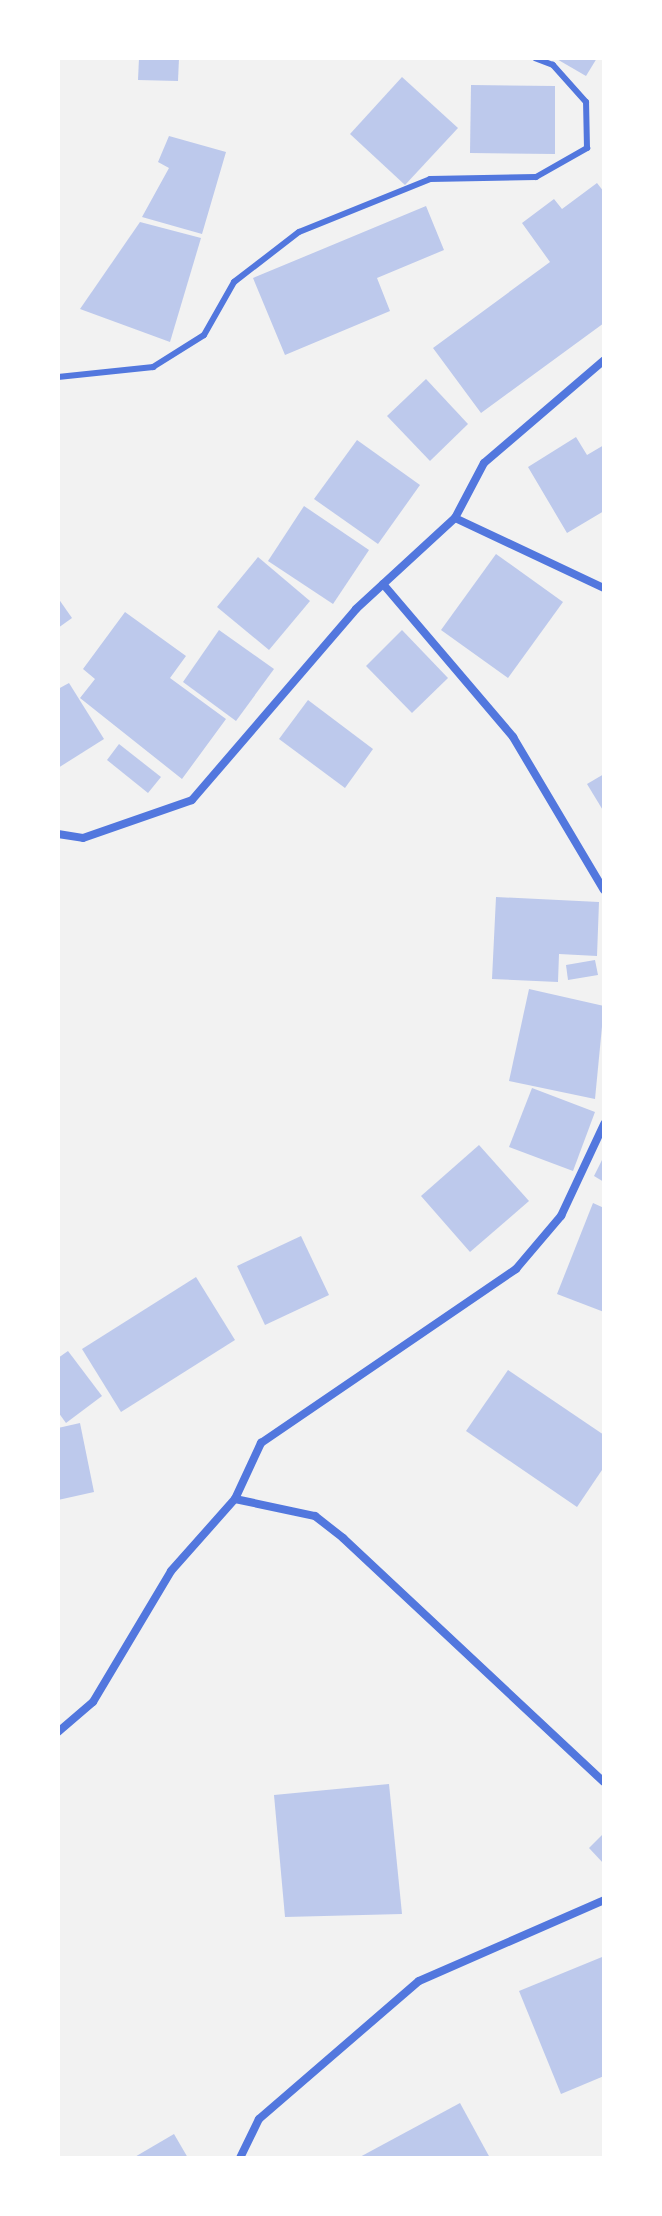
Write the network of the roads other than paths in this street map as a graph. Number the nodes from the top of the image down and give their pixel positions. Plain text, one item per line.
1 (535, 58) edge
2 (604, 360) edge
3 (58, 377) edge
4 (455, 518) junction
5 (383, 584) junction
6 (604, 588) edge
7 (58, 834) edge
8 (604, 890) edge
9 (604, 1124) edge
10 (235, 1499) junction
11 (58, 1732) edge
12 (604, 1782) edge
13 (604, 1900) edge
14 (240, 2158) edge

1 - 3 lane
2 - 4 street
4 - 5 street
4 - 6 street
5 - 7 street
5 - 8 street
9 - 10 street
10 - 11 street
10 - 12 street
13 - 14 street

